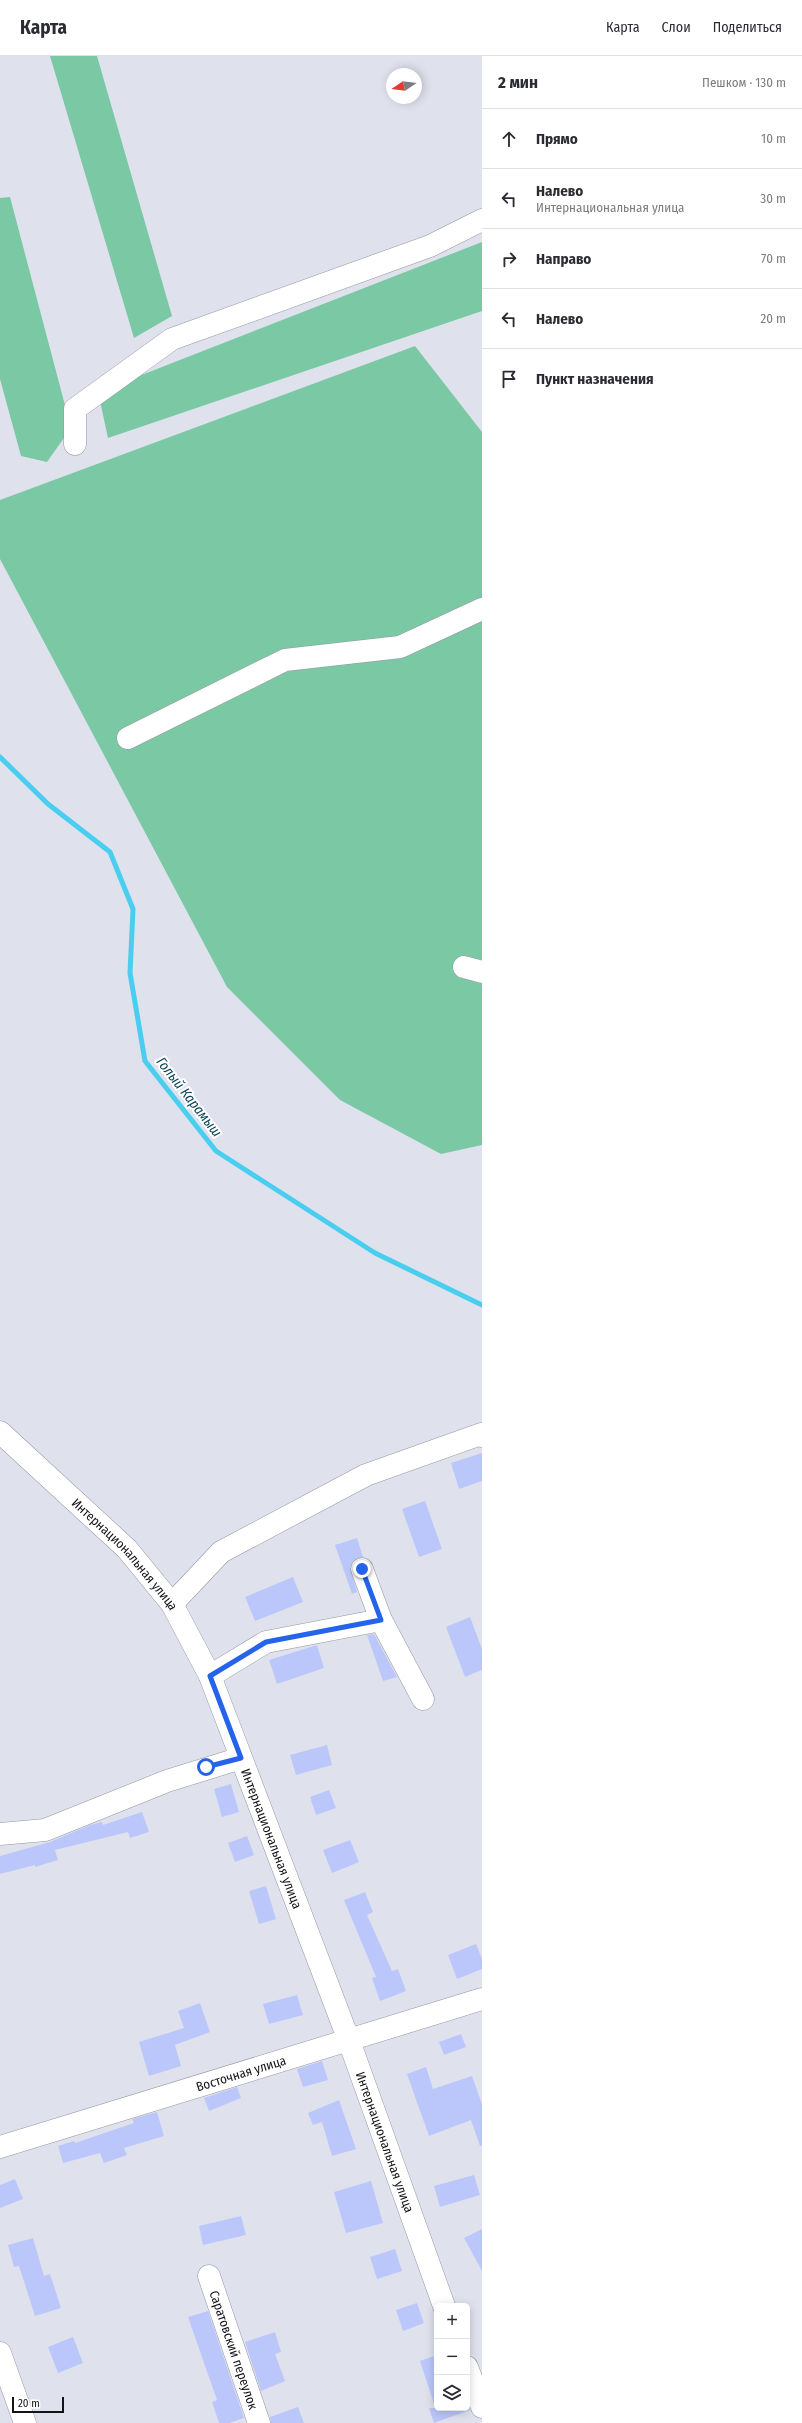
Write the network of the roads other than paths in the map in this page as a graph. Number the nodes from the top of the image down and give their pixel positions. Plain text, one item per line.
1 (482, 220) edge
2 (75, 444) dead end
3 (482, 609) edge
4 (128, 738) dead end
5 (0, 1432) edge
6 (482, 1436) edge
7 (362, 1569) dead end
8 (172, 1604) junction
9 (381, 1620) junction
10 (210, 1676) junction
11 (423, 1699) dead end
12 (241, 1758) junction
13 (0, 1834) edge
14 (479, 2003) edge
15 (348, 2038) junction
16 (0, 2147) edge
17 (209, 2276) dead end
18 (443, 2303) edge
19 (0, 2353) edge
20 (470, 2375) edge
21 (482, 2407) edge
22 (25, 2423) edge
23 (259, 2423) edge

1 - 2 street
3 - 4 street
5 - 8 street, Интернациональная улица
6 - 8 street
7 - 9 street
8 - 10 street, Интернациональная улица
9 - 10 street
9 - 11 street
10 - 12 street, Интернациональная улица
12 - 13 street
12 - 15 street, Интернациональная улица
14 - 15 street, Восточная улица
15 - 16 street, Восточная улица
15 - 18 street, Интернациональная улица
17 - 23 street, Саратовский переулок
19 - 22 street
20 - 21 street

